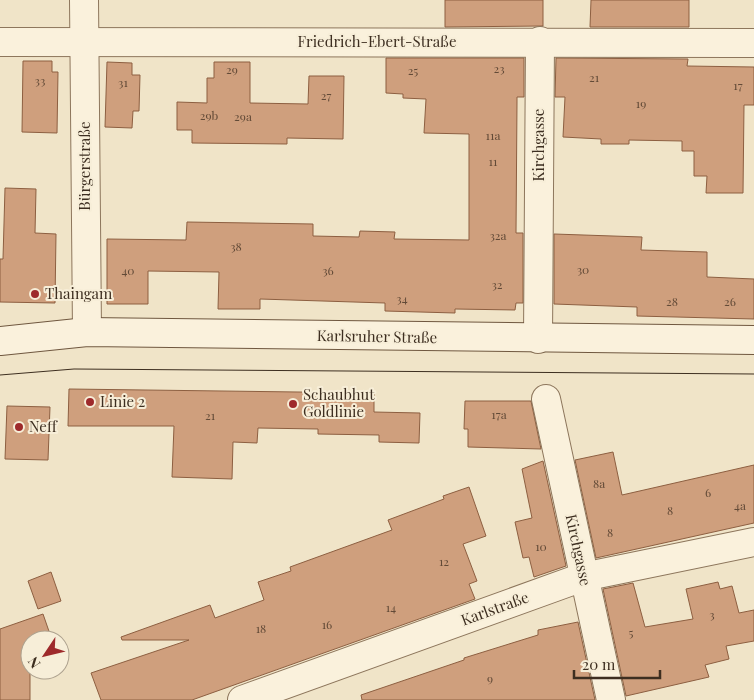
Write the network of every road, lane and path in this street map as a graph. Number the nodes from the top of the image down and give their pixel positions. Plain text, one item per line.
1 (84, 0) edge
2 (540, 41) junction
3 (0, 42) edge
4 (754, 43) edge
5 (84, 44) junction
6 (86, 332) junction
7 (538, 339) junction
8 (0, 340) edge
9 (754, 340) edge
10 (546, 399) dead end
11 (754, 542) edge
12 (584, 577) junction
13 (242, 700) edge
14 (612, 700) edge

1 - 5 street, Bürgerstraße
2 - 4 street, Friedrich-Ebert-Straße
2 - 5 street, Friedrich-Ebert-Straße
2 - 7 street, Kirchgasse
3 - 5 street, Friedrich-Ebert-Straße
5 - 6 street, Bürgerstraße
6 - 7 street, Karlsruher Straße
6 - 8 street, Karlsruher Straße
7 - 9 street, Karlsruher Straße
10 - 12 street, Kirchgasse
11 - 12 street, Karlstraße
12 - 13 street, Karlstraße
12 - 14 street, Kirchgasse

